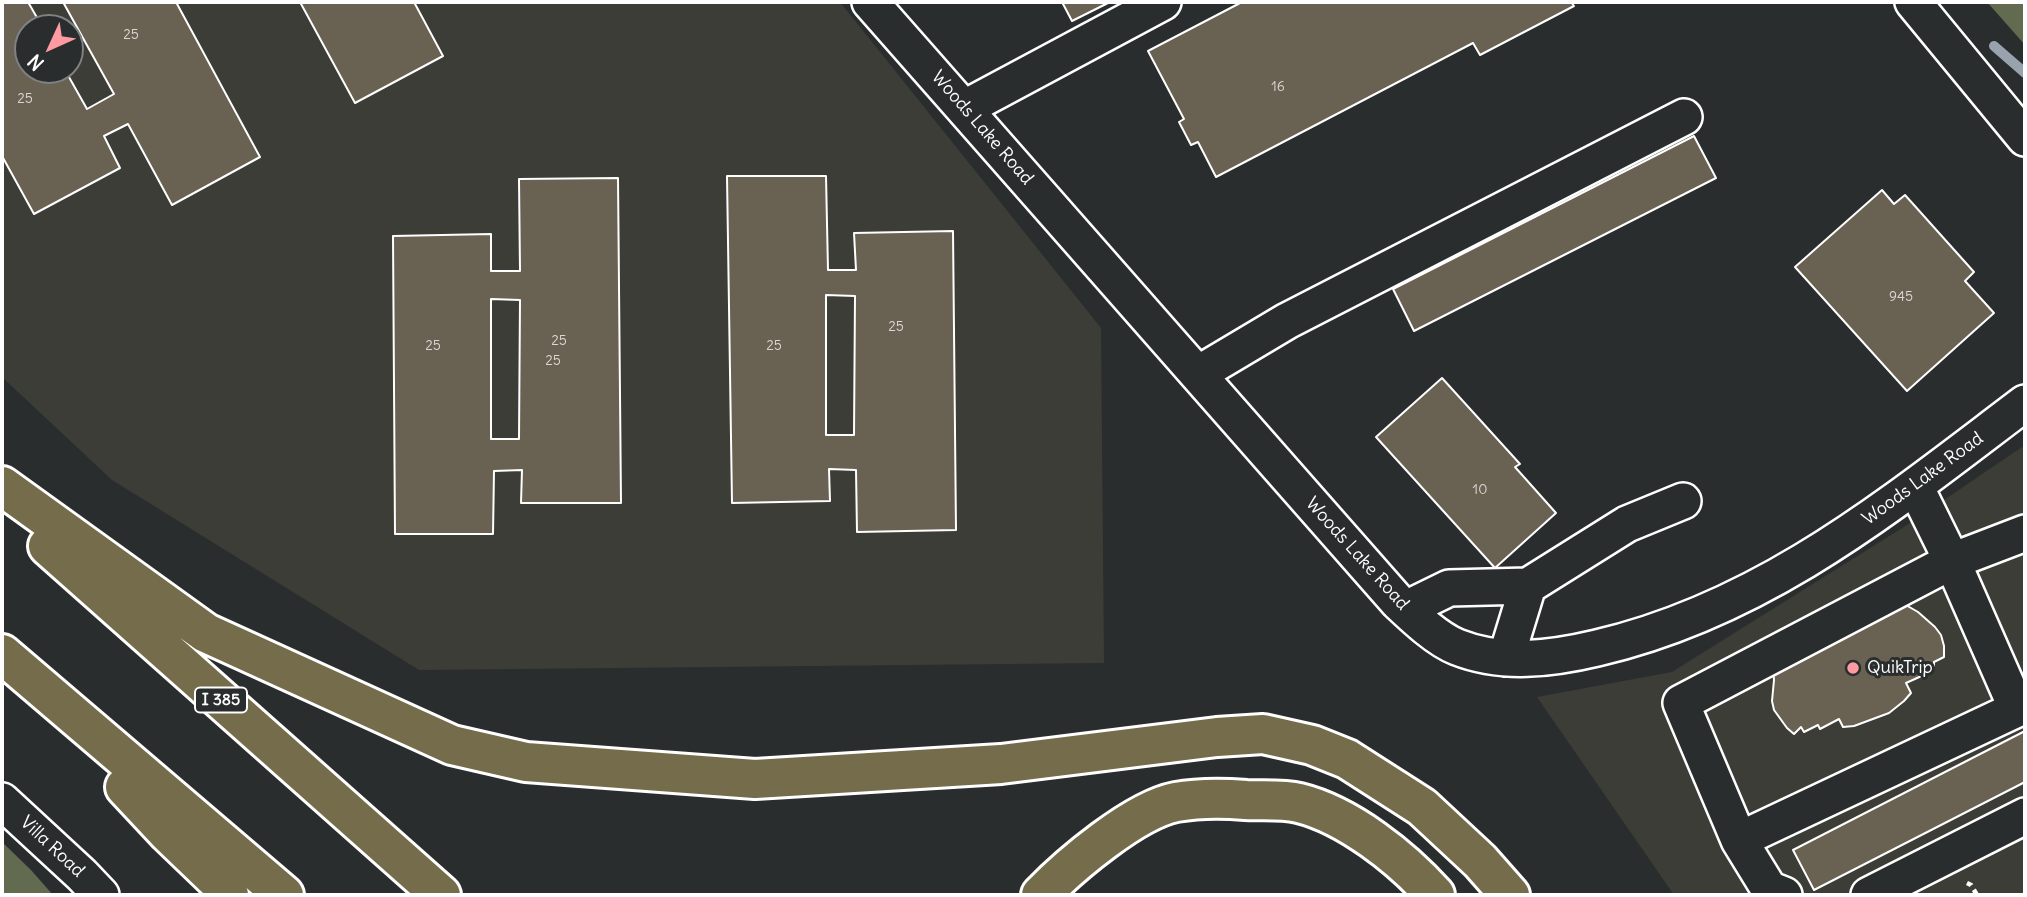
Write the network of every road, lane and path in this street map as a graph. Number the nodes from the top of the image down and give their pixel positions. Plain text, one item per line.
1 (870, 2) edge
2 (1163, 2) edge
3 (1913, 2) edge
4 (1935, 17) edge
5 (965, 108) junction
6 (1685, 117) dead end
7 (2025, 138) edge
8 (1198, 374) junction
9 (2025, 403) edge
10 (2, 486) edge
11 (1915, 486) junction
12 (1683, 500) dead end
13 (2, 505) edge
14 (2025, 533) edge
15 (1952, 561) junction
16 (1528, 586) junction
17 (1406, 609) junction
18 (2, 655) edge
19 (1507, 658) junction
20 (2021, 707) edge
21 (2, 801) edge
22 (2025, 816) edge
23 (1739, 840) junction
24 (101, 895) edge
25 (229, 895) edge
26 (285, 895) edge
27 (441, 895) edge
28 (1041, 895) edge
29 (1435, 895) edge
30 (1510, 895) edge
31 (1784, 895) edge
32 (1869, 895) edge

1 - 5 street, Woods Lake Road
2 - 5 street
3 - 4 street
4 - 7 street
5 - 8 street, Woods Lake Road
6 - 8 street
8 - 17 street, Woods Lake Road
9 - 11 street, Woods Lake Road
10 - 30 highway
11 - 15 street
11 - 19 street, Woods Lake Road
12 - 16 street
13 - 27 highway, I 385
14 - 15 street
15 - 20 street
15 - 23 street
16 - 17 street
16 - 19 street
17 - 19 street, Woods Lake Road
18 - 25 highway
18 - 26 highway
20 - 23 street
21 - 24 street, Villa Road
22 - 32 street
23 - 31 street
28 - 29 highway

